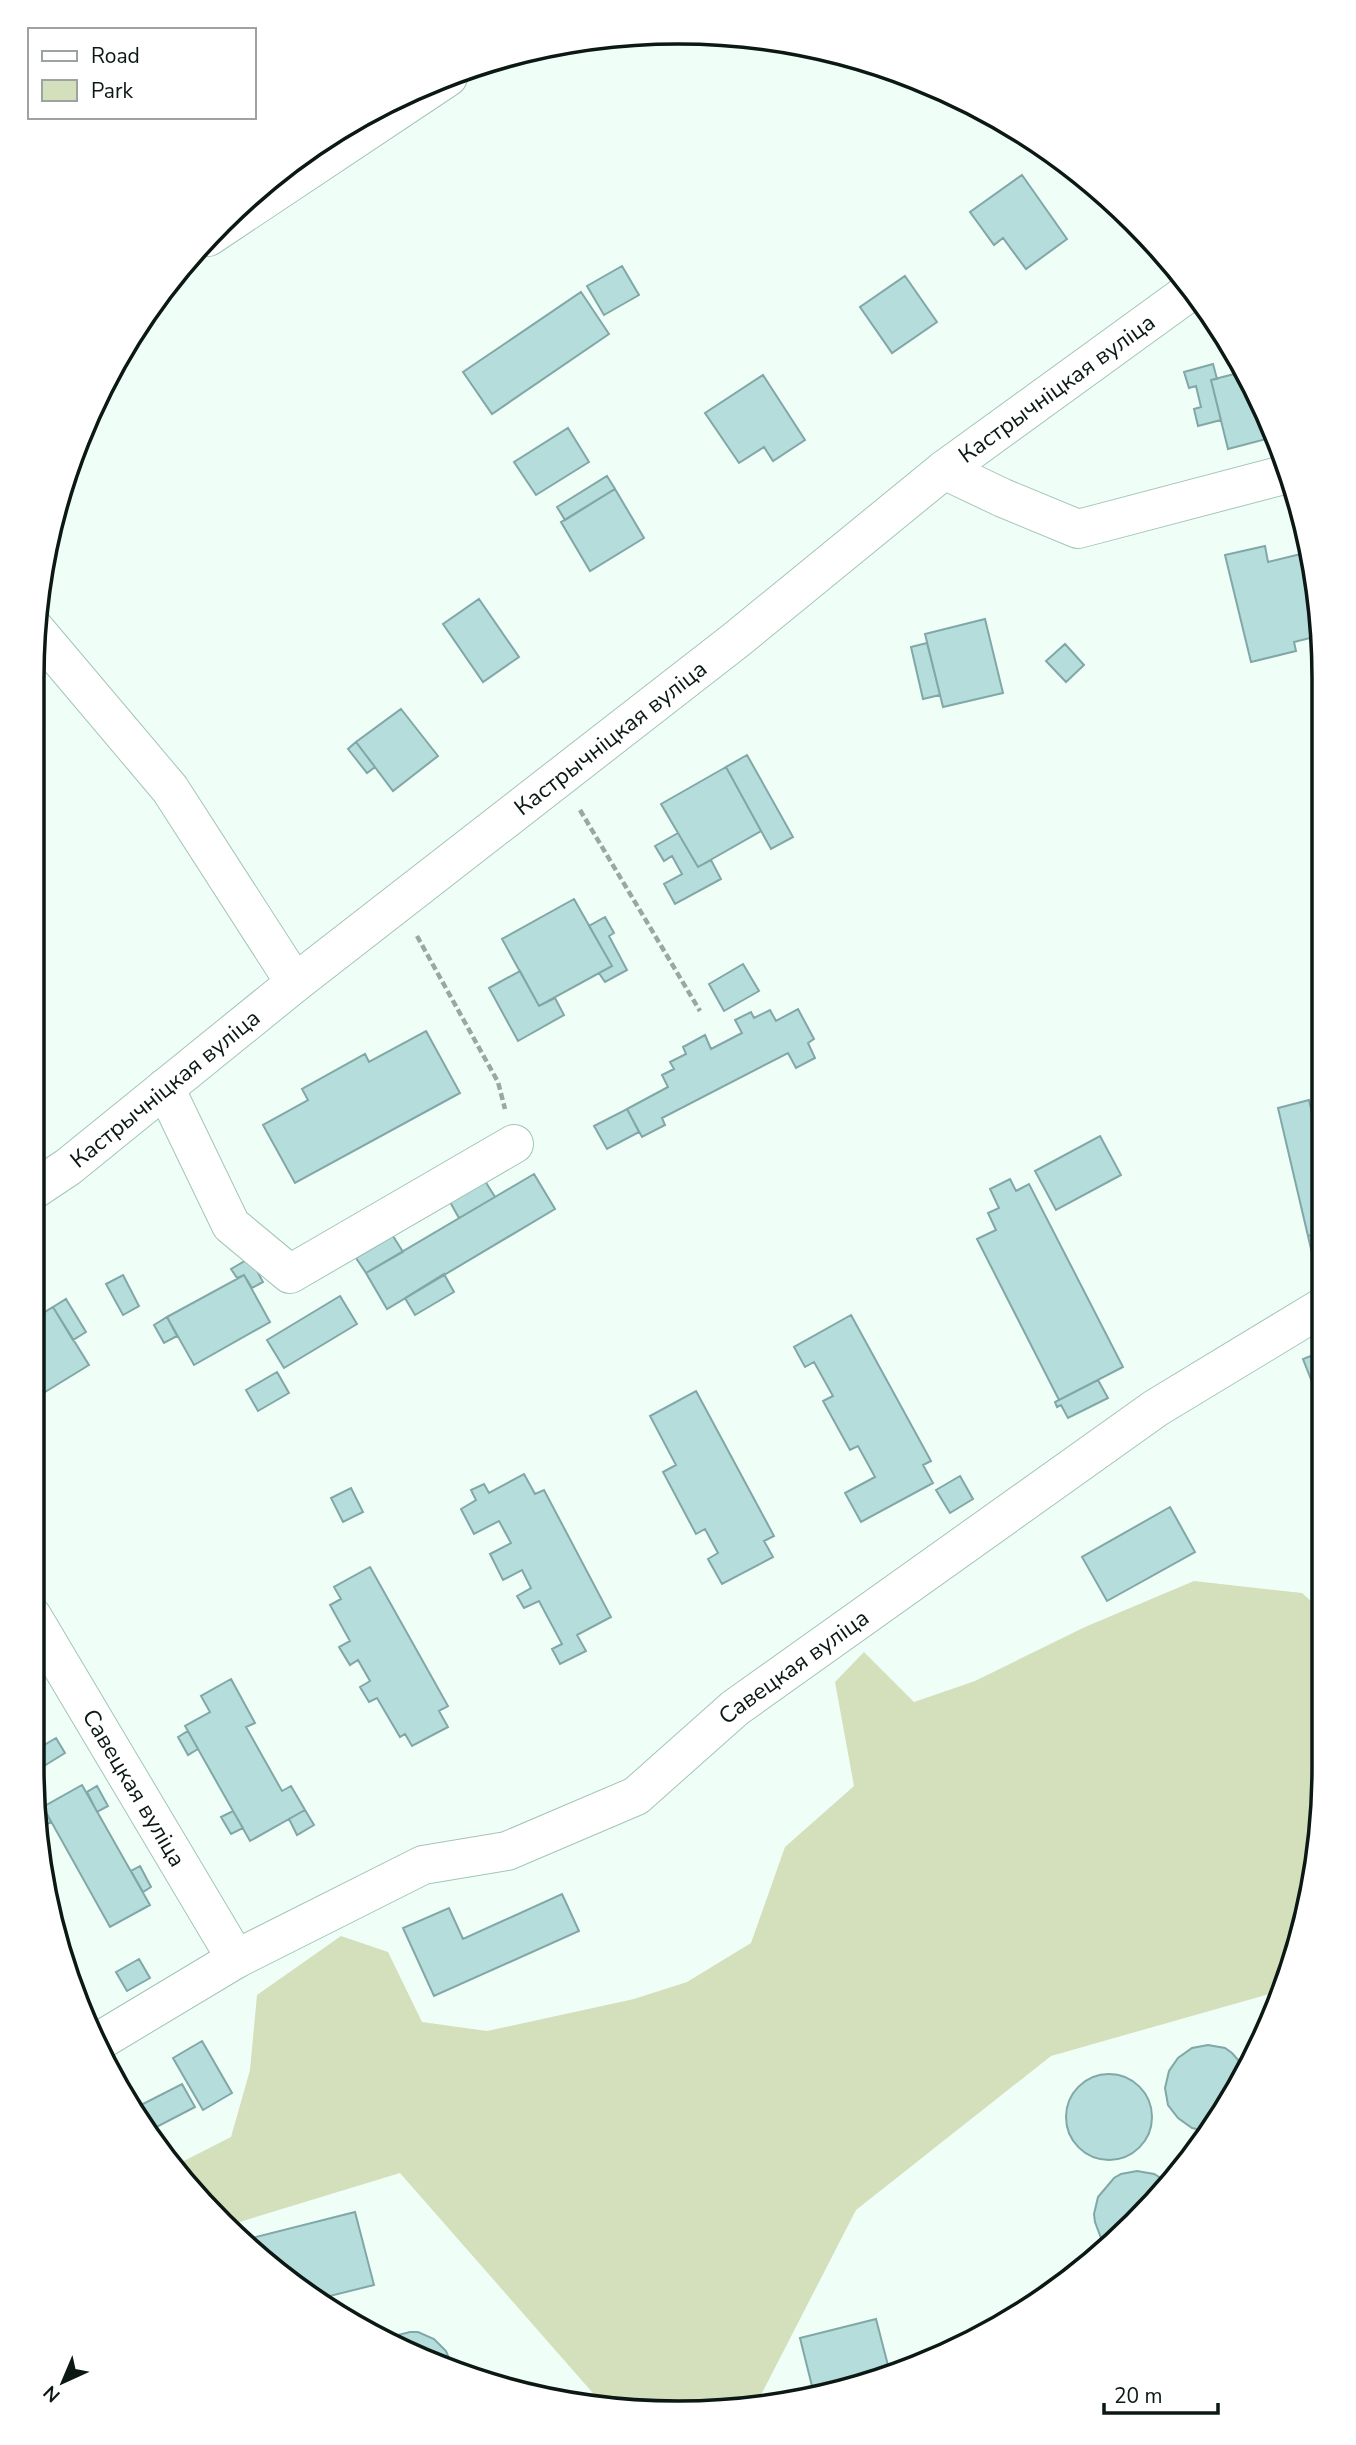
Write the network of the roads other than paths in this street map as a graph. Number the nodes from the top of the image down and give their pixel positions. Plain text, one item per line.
1 (406, 105) edge
2 (256, 205) edge
3 (1184, 296) edge
4 (944, 470) junction
5 (1280, 476) edge
6 (45, 641) edge
7 (295, 983) junction
8 (165, 1088) junction
9 (514, 1144) road end
10 (44, 1183) edge
11 (1312, 1313) edge
12 (44, 1636) edge
13 (236, 1959) junction
14 (104, 2038) edge

1 - 2 street
3 - 4 street, Кастрычніцкая вуліца
4 - 5 street
4 - 7 street, Кастрычніцкая вуліца
6 - 7 street
7 - 8 street, Кастрычніцкая вуліца
8 - 9 street
8 - 10 street, Кастрычніцкая вуліца
11 - 13 street, Савецкая вуліца
12 - 13 street, Савецкая вуліца
13 - 14 street, Савецкая вуліца

